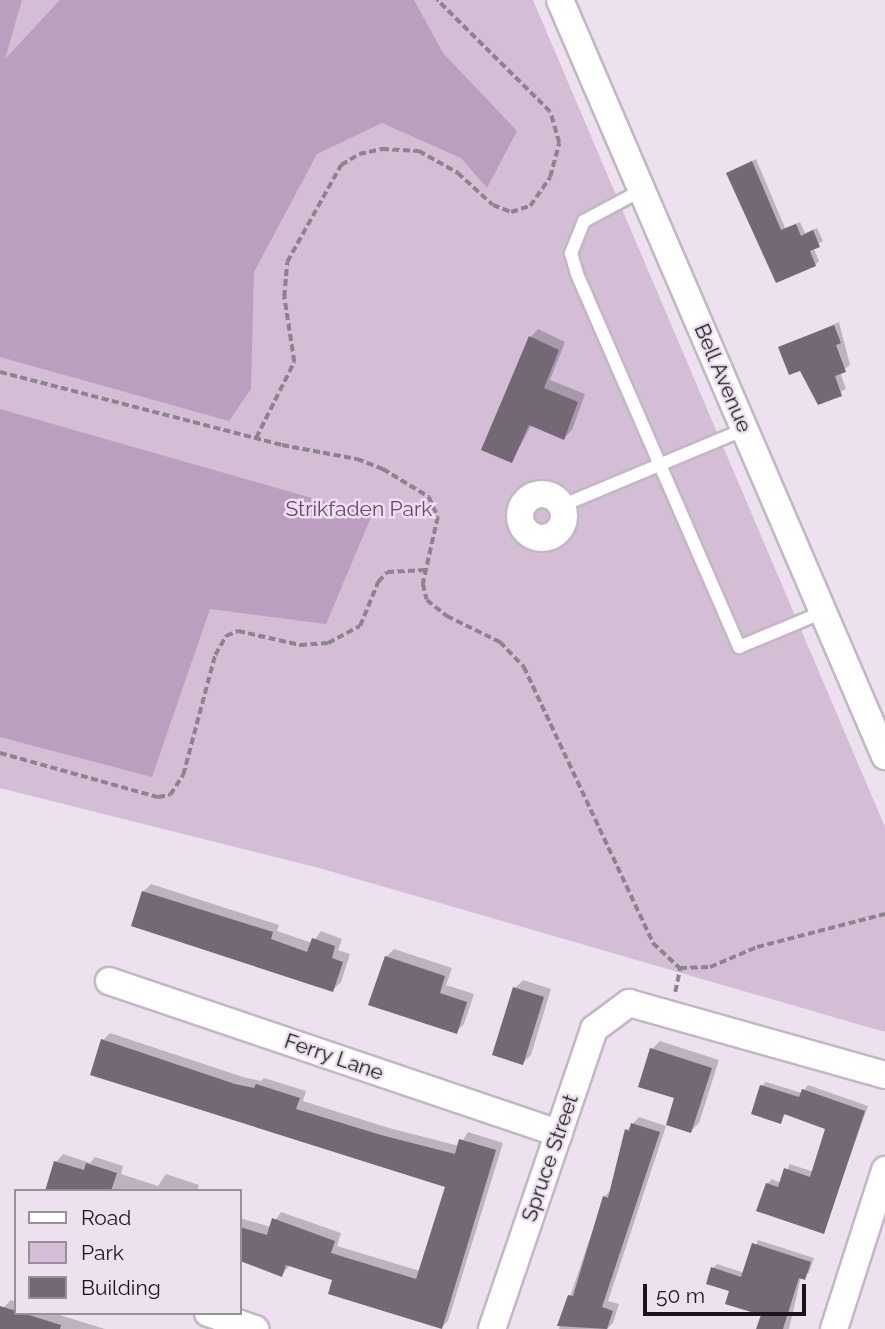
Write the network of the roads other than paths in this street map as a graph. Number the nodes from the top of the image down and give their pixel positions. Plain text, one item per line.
1 (560, 0) edge
2 (642, 190) junction
3 (744, 429) junction
4 (660, 464) junction
5 (561, 506) dead end
6 (823, 612) junction
7 (885, 756) edge
8 (109, 981) dead end
9 (885, 1075) edge
10 (559, 1133) junction
11 (885, 1170) edge
12 (214, 1315) edge
13 (255, 1329) edge
14 (492, 1329) edge
15 (834, 1329) edge

1 - 2 street, Bell Avenue
2 - 3 street, Bell Avenue
2 - 4 lane
3 - 4 lane
3 - 6 street, Bell Avenue
4 - 5 lane
4 - 6 lane
6 - 7 street, Bell Avenue
8 - 10 street, Ferry Lane
9 - 10 street, Spruce Street
10 - 14 street, Spruce Street
11 - 15 street
12 - 13 street

